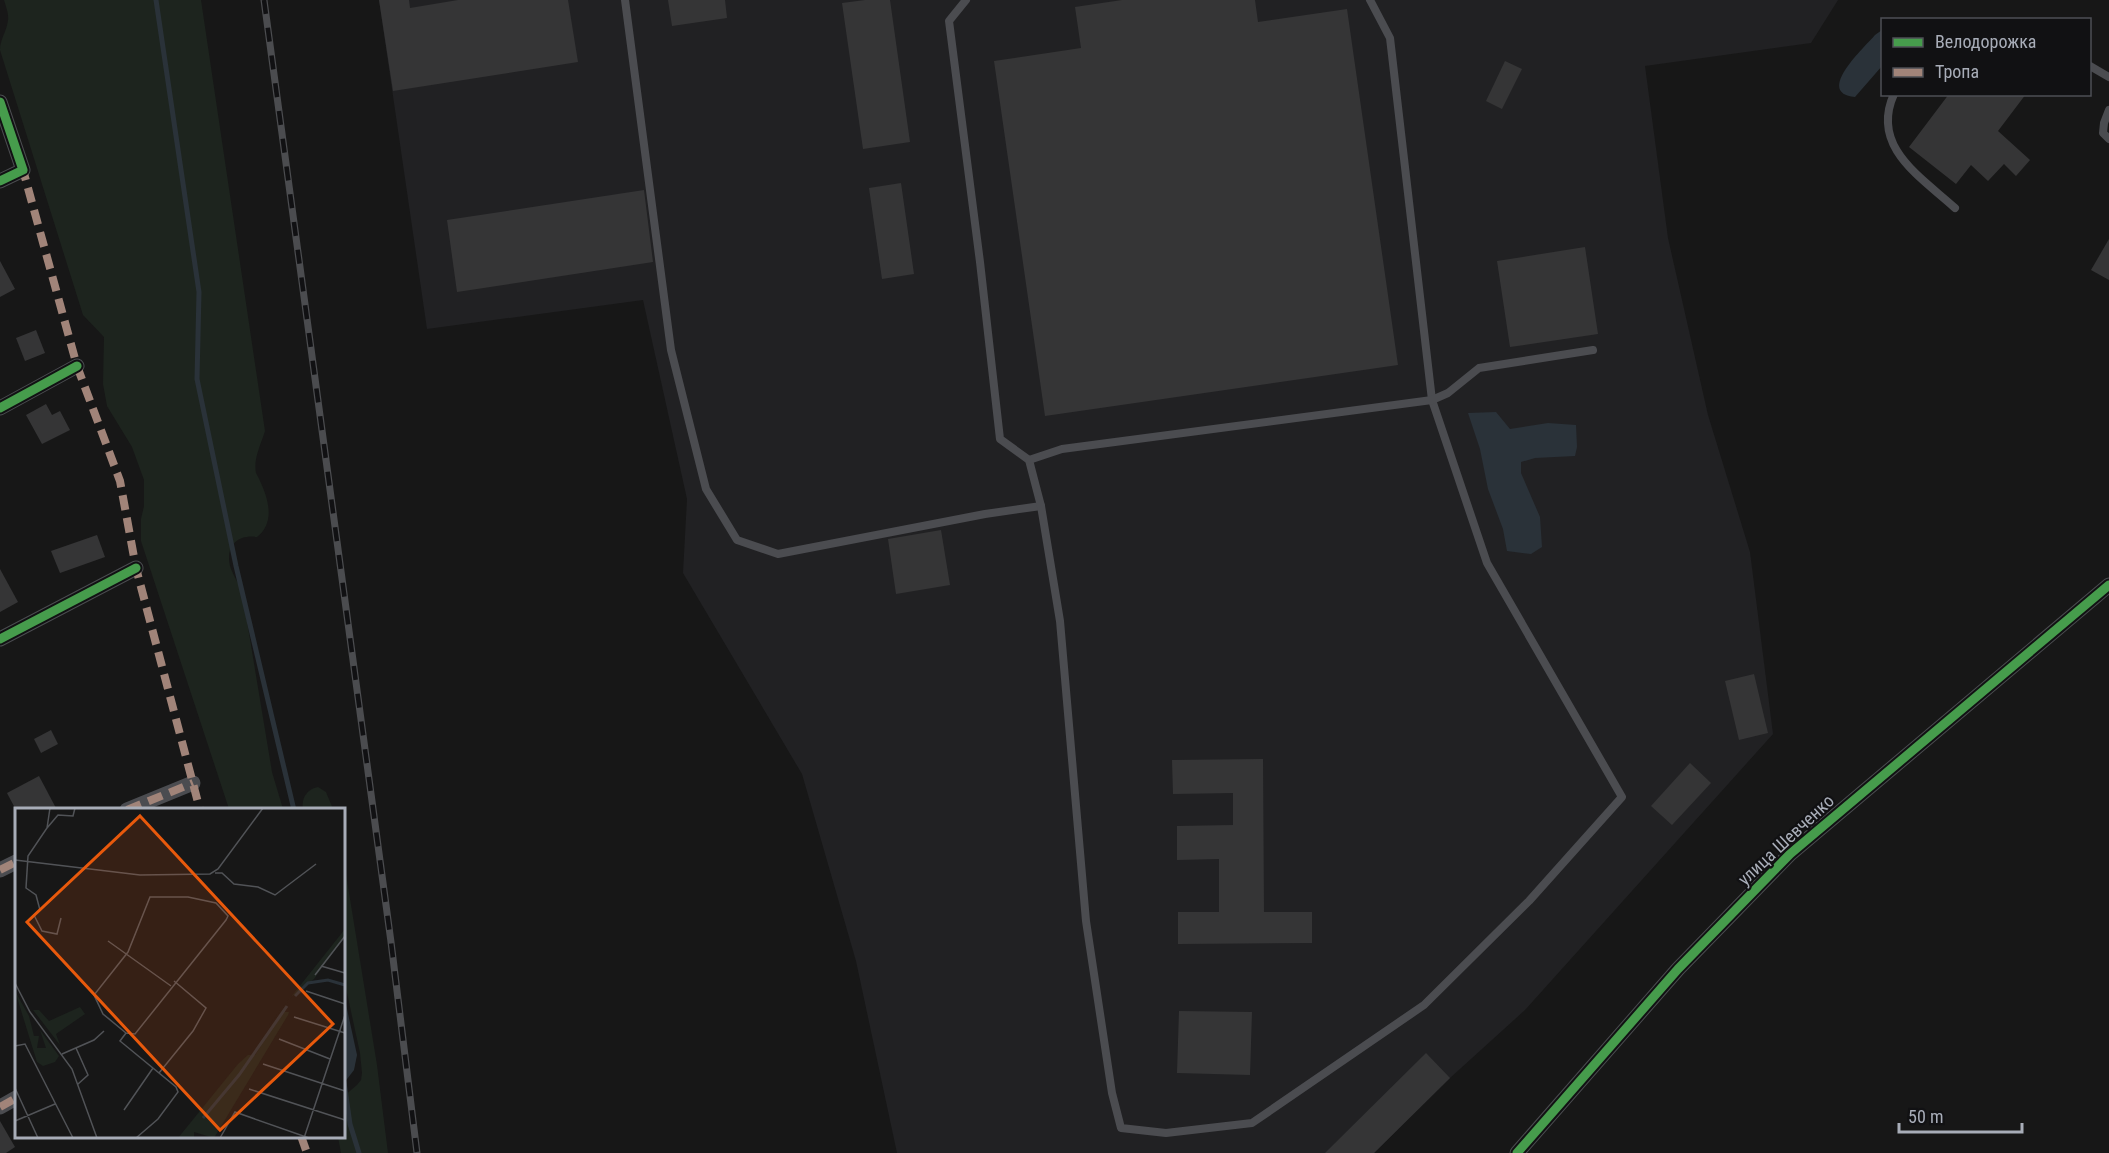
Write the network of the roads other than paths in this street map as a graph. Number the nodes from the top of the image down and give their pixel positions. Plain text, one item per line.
1 (625, 0) edge
2 (966, 0) edge
3 (1371, 0) edge
4 (2091, 67) edge
5 (2109, 77) edge
6 (1893, 96) edge
7 (0, 102) edge
8 (2109, 110) edge
9 (2109, 139) edge
10 (0, 181) edge
11 (1955, 208) dead end
12 (1593, 350) dead end
13 (77, 366) dead end
14 (1432, 400) junction
15 (0, 408) edge
16 (1029, 459) junction
17 (1041, 506) junction
18 (136, 568) dead end
19 (2109, 585) edge
20 (0, 639) edge
21 (193, 783) dead end
22 (132, 808) edge
23 (15, 862) edge
24 (0, 870) edge
25 (15, 1099) edge
26 (0, 1107) edge
27 (1517, 1153) edge

1 - 17 lane
2 - 16 lane
3 - 14 lane
4 - 5 lane
6 - 11 lane
7 - 10 street
8 - 9 lane
12 - 14 lane
13 - 15 street
14 - 16 lane
14 - 17 lane
16 - 17 lane
18 - 20 street
19 - 27 street, улица Шевченко
21 - 22 street
23 - 24 street
25 - 26 street

